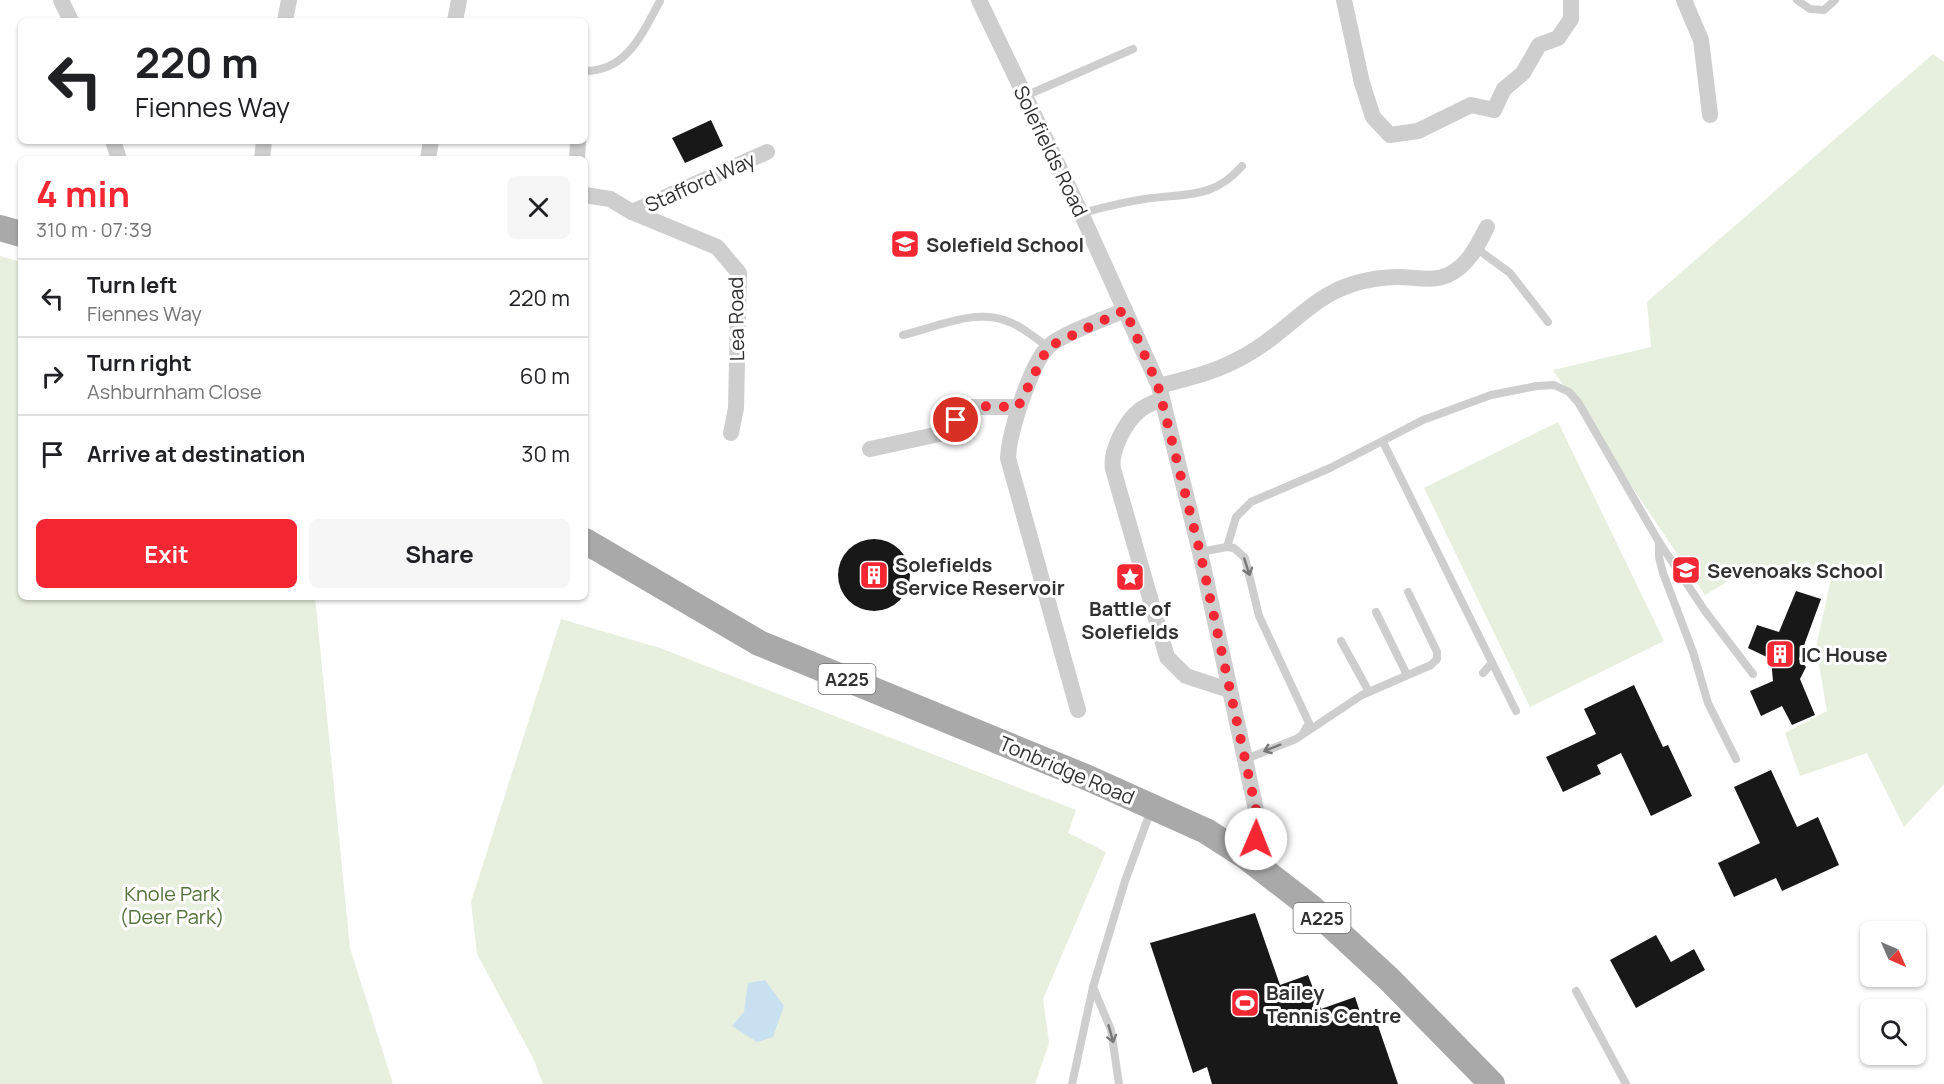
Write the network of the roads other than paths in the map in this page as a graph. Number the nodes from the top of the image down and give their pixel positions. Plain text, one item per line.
1 (61, 0) edge
2 (289, 0) edge
3 (459, 0) edge
4 (979, 0) edge
5 (1344, 0) edge
6 (1571, 0) edge
7 (1684, 0) edge
8 (1797, 0) edge
9 (1835, 0) edge
10 (660, 1) edge
11 (70, 18) edge
12 (286, 18) edge
13 (456, 18) edge
14 (1133, 49) dead end
15 (588, 71) edge
16 (1025, 96) junction
17 (1710, 115) dead end
18 (767, 152) dead end
19 (1242, 166) dead end
20 (588, 195) edge
21 (632, 212) junction
22 (1081, 213) junction
23 (1487, 227) dead end
24 (0, 228) edge
25 (18, 233) edge
26 (1476, 248) junction
27 (1125, 310) junction
28 (1548, 322) dead end
29 (903, 335) dead end
30 (1048, 347) junction
31 (1160, 393) junction
32 (1018, 407) junction
33 (732, 433) dead end
34 (1383, 442) junction
35 (870, 449) dead end
36 (1659, 542) junction
37 (588, 543) edge
38 (1227, 547) junction
39 (1200, 552) junction
40 (1408, 592) dead end
41 (1376, 612) dead end
42 (1341, 641) dead end
43 (1492, 663) junction
44 (1483, 673) dead end
45 (1753, 674) dead end
46 (1407, 675) junction
47 (1229, 690) junction
48 (1369, 692) junction
49 (1078, 710) dead end
50 (1516, 711) dead end
51 (1302, 735) junction
52 (1246, 759) junction
53 (1736, 759) dead end
54 (1153, 807) junction
55 (1245, 856) junction
56 (1093, 987) junction
57 (1576, 991) dead end
58 (1072, 1084) edge
59 (1119, 1084) edge
60 (1492, 1084) edge
61 (1626, 1084) edge

1 - 11 street
2 - 12 street
3 - 13 street
4 - 16 street, Solefields Road
5 - 6 street
7 - 17 street
8 - 9 lane
10 - 15 lane
14 - 16 lane
16 - 22 street, Solefields Road
18 - 21 street, Stafford Way
19 - 22 lane
20 - 21 street, Lea Road
21 - 33 street, Lea Road
22 - 27 street, Solefields Road
23 - 26 street
24 - 25 main road
26 - 28 lane
26 - 31 street
27 - 30 street
27 - 31 street, Solefields Road
29 - 30 lane
30 - 32 street
31 - 39 street, Solefields Road
31 - 47 street
32 - 35 street
32 - 49 street
34 - 36 lane
34 - 38 lane
34 - 43 lane
36 - 45 lane
36 - 53 lane
37 - 54 main road, Tonbridge Road / A225
38 - 39 lane
38 -> 51 lane
39 - 47 street, Solefields Road
40 - 46 lane
41 - 46 lane
42 - 48 lane
43 - 44 lane
43 - 50 lane
46 - 48 lane
47 - 52 street, Solefields Road
48 - 51 lane
51 -> 52 lane
52 - 55 street, Solefields Road
54 - 55 main road, Tonbridge Road / A225
54 - 56 lane
55 - 60 main road, Tonbridge Road / A225
56 - 58 lane
56 -> 59 lane
57 - 61 lane

